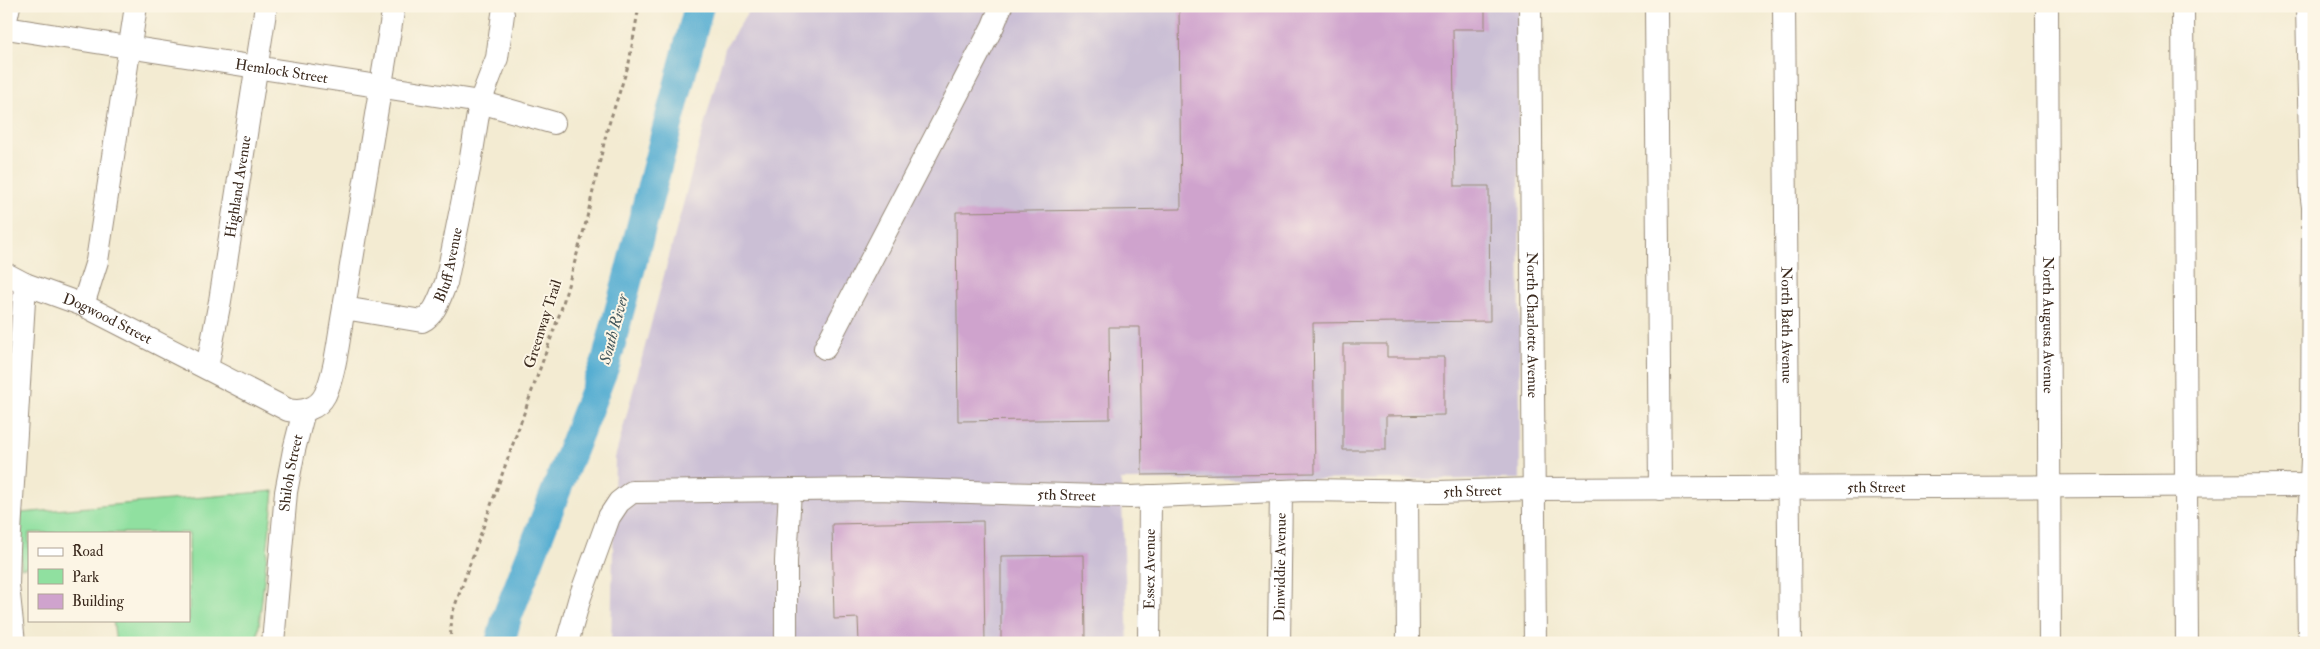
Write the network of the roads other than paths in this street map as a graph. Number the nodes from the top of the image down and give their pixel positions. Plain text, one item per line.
1 (9, 6) edge
2 (136, 6) edge
3 (266, 6) edge
4 (394, 6) edge
5 (1001, 6) edge
6 (1530, 6) edge
7 (1656, 6) edge
8 (1784, 6) edge
9 (2047, 6) edge
10 (2183, 6) edge
11 (2307, 6) edge
12 (503, 14) dead end
13 (6, 20) edge
14 (6, 28) edge
15 (130, 47) junction
16 (256, 68) junction
17 (381, 87) junction
18 (480, 102) junction
19 (554, 123) dead end
20 (16, 279) edge
21 (83, 305) junction
22 (344, 308) junction
23 (825, 348) dead end
24 (207, 368) junction
25 (304, 410) junction
26 (11, 432) edge
27 (2311, 485) junction
28 (2186, 486) junction
29 (2049, 487) junction
30 (1788, 488) junction
31 (1534, 489) junction
32 (1660, 489) junction
33 (790, 491) junction
34 (1281, 491) junction
35 (1407, 491) junction
36 (1150, 496) junction
37 (14, 643) edge
38 (272, 643) edge
39 (567, 643) edge
40 (786, 643) edge
41 (1148, 643) edge
42 (1280, 643) edge
43 (1408, 643) edge
44 (1535, 643) edge
45 (1790, 643) edge
46 (2050, 643) edge
47 (2188, 643) edge
48 (2309, 643) edge

1 - 13 street
2 - 15 street
3 - 16 street, Highland Avenue
4 - 17 street
5 - 23 street
6 - 31 street, North Charlotte Avenue
7 - 32 street
8 - 30 street, North Bath Avenue
9 - 29 street, North Augusta Avenue
10 - 28 street
11 - 27 street
12 - 18 street, Bluff Avenue
14 - 15 street, Hemlock Street
15 - 16 street, Hemlock Street
15 - 21 street
16 - 17 street, Hemlock Street
16 - 24 street, Highland Avenue
17 - 18 street, Hemlock Street
17 - 22 street
18 - 19 street, Hemlock Street
18 - 22 street, Bluff Avenue
20 - 21 street, Dogwood Street
20 - 26 street
21 - 24 street, Dogwood Street
22 - 25 street
24 - 25 street, Shiloh Street
25 - 38 street, Shiloh Street
26 - 37 street
27 - 28 street, 5th Street
27 - 48 street
28 - 29 street, 5th Street
28 - 47 street
29 - 30 street, 5th Street
29 - 46 street, North Augusta Avenue
30 - 32 street, 5th Street
30 - 45 street, North Bath Avenue
31 - 32 street, 5th Street
31 - 35 street, 5th Street
31 - 44 street, North Charlotte Avenue
33 - 36 street, 5th Street
33 - 39 street, 5th Street
33 - 40 street
34 - 35 street, 5th Street
34 - 36 street, 5th Street
34 - 42 street, Dinwiddie Avenue
35 - 43 street
36 - 41 street, Essex Avenue

